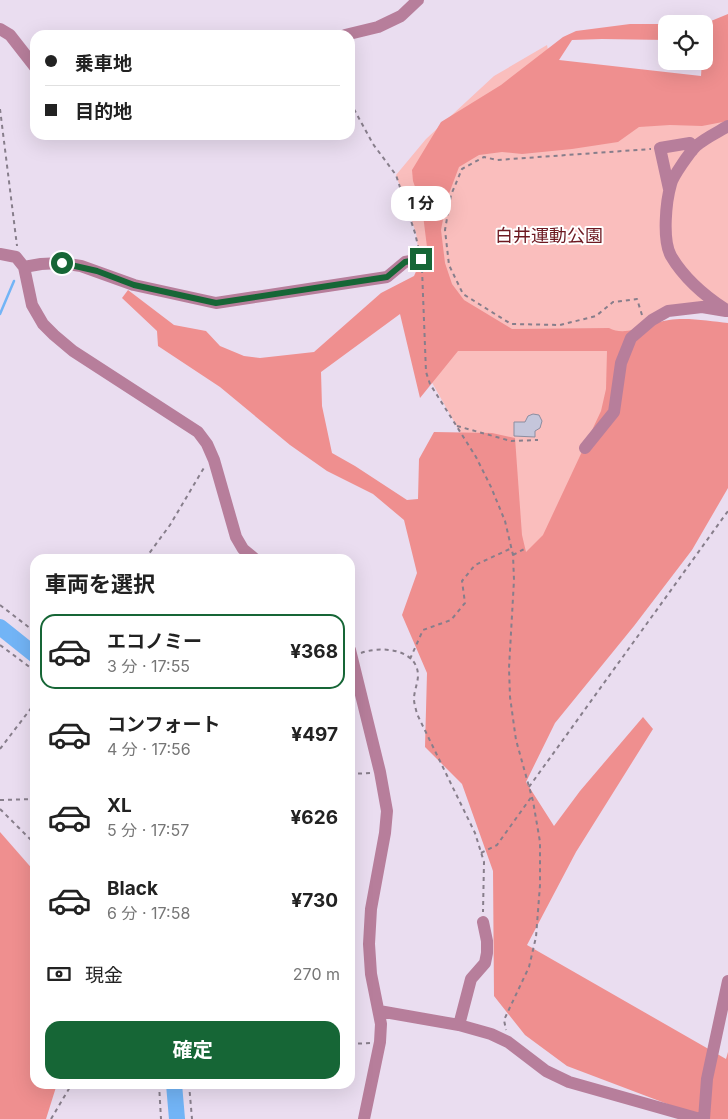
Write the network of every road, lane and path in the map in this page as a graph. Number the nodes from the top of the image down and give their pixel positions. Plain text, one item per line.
1 (418, 0) edge
2 (0, 29) edge
3 (355, 33) edge
4 (30, 62) edge
5 (0, 109) edge
6 (355, 111) edge
7 (728, 126) edge
8 (660, 148) junction
9 (692, 151) junction
10 (669, 191) junction
11 (0, 254) edge
12 (421, 259) junction
13 (20, 262) junction
14 (728, 311) edge
15 (642, 316) dead end
16 (457, 426) junction
17 (538, 440) dead end
18 (585, 448) dead end
19 (206, 464) dead end
20 (728, 512) edge
21 (512, 548) junction
22 (526, 548) dead end
23 (149, 554) edge
24 (249, 554) edge
25 (513, 555) junction
26 (0, 605) edge
27 (30, 628) edge
28 (0, 645) edge
29 (355, 652) edge
30 (410, 659) junction
31 (30, 668) edge
32 (355, 669) edge
33 (30, 710) edge
34 (0, 749) edge
35 (380, 772) junction
36 (355, 774) edge
37 (529, 788) junction
38 (532, 796) junction
39 (30, 799) edge
40 (0, 800) edge
41 (0, 809) edge
42 (30, 839) edge
43 (481, 853) junction
44 (483, 922) joint
45 (728, 981) edge
46 (378, 1010) junction
47 (459, 1025) junction
48 (380, 1042) junction
49 (508, 1042) junction
50 (355, 1044) edge
51 (67, 1089) edge
52 (159, 1089) edge
53 (189, 1089) edge
54 (51, 1119) edge
55 (161, 1119) edge
56 (192, 1119) edge
57 (364, 1119) edge
58 (702, 1119) edge

1 - 3 street
2 - 4 street
5 - 13 path
6 - 12 path
7 - 9 street
8 - 9 street
8 - 10 street
8 - 15 path
9 - 10 street
10 - 14 street
11 - 13 street
12 - 13 street
12 - 16 path
13 - 24 street
14 - 18 street
16 - 17 path
16 - 21 path
19 - 23 path
20 - 37 path
21 - 25 path
21 - 30 path
22 - 25 path
25 - 37 path
26 - 27 path
28 - 31 path
29 - 30 path
30 - 43 path
32 - 35 street
33 - 34 path
35 - 36 path
35 - 46 street
37 - 38 path
38 - 43 path
38 - 49 path
39 - 40 path
41 - 42 path
43 - 44 path
44 - 47 street
45 - 58 street
46 - 47 street
46 - 48 street
47 - 49 street
48 - 50 path
48 - 57 street
49 - 58 street
51 - 54 path
52 - 55 path
53 - 56 path

